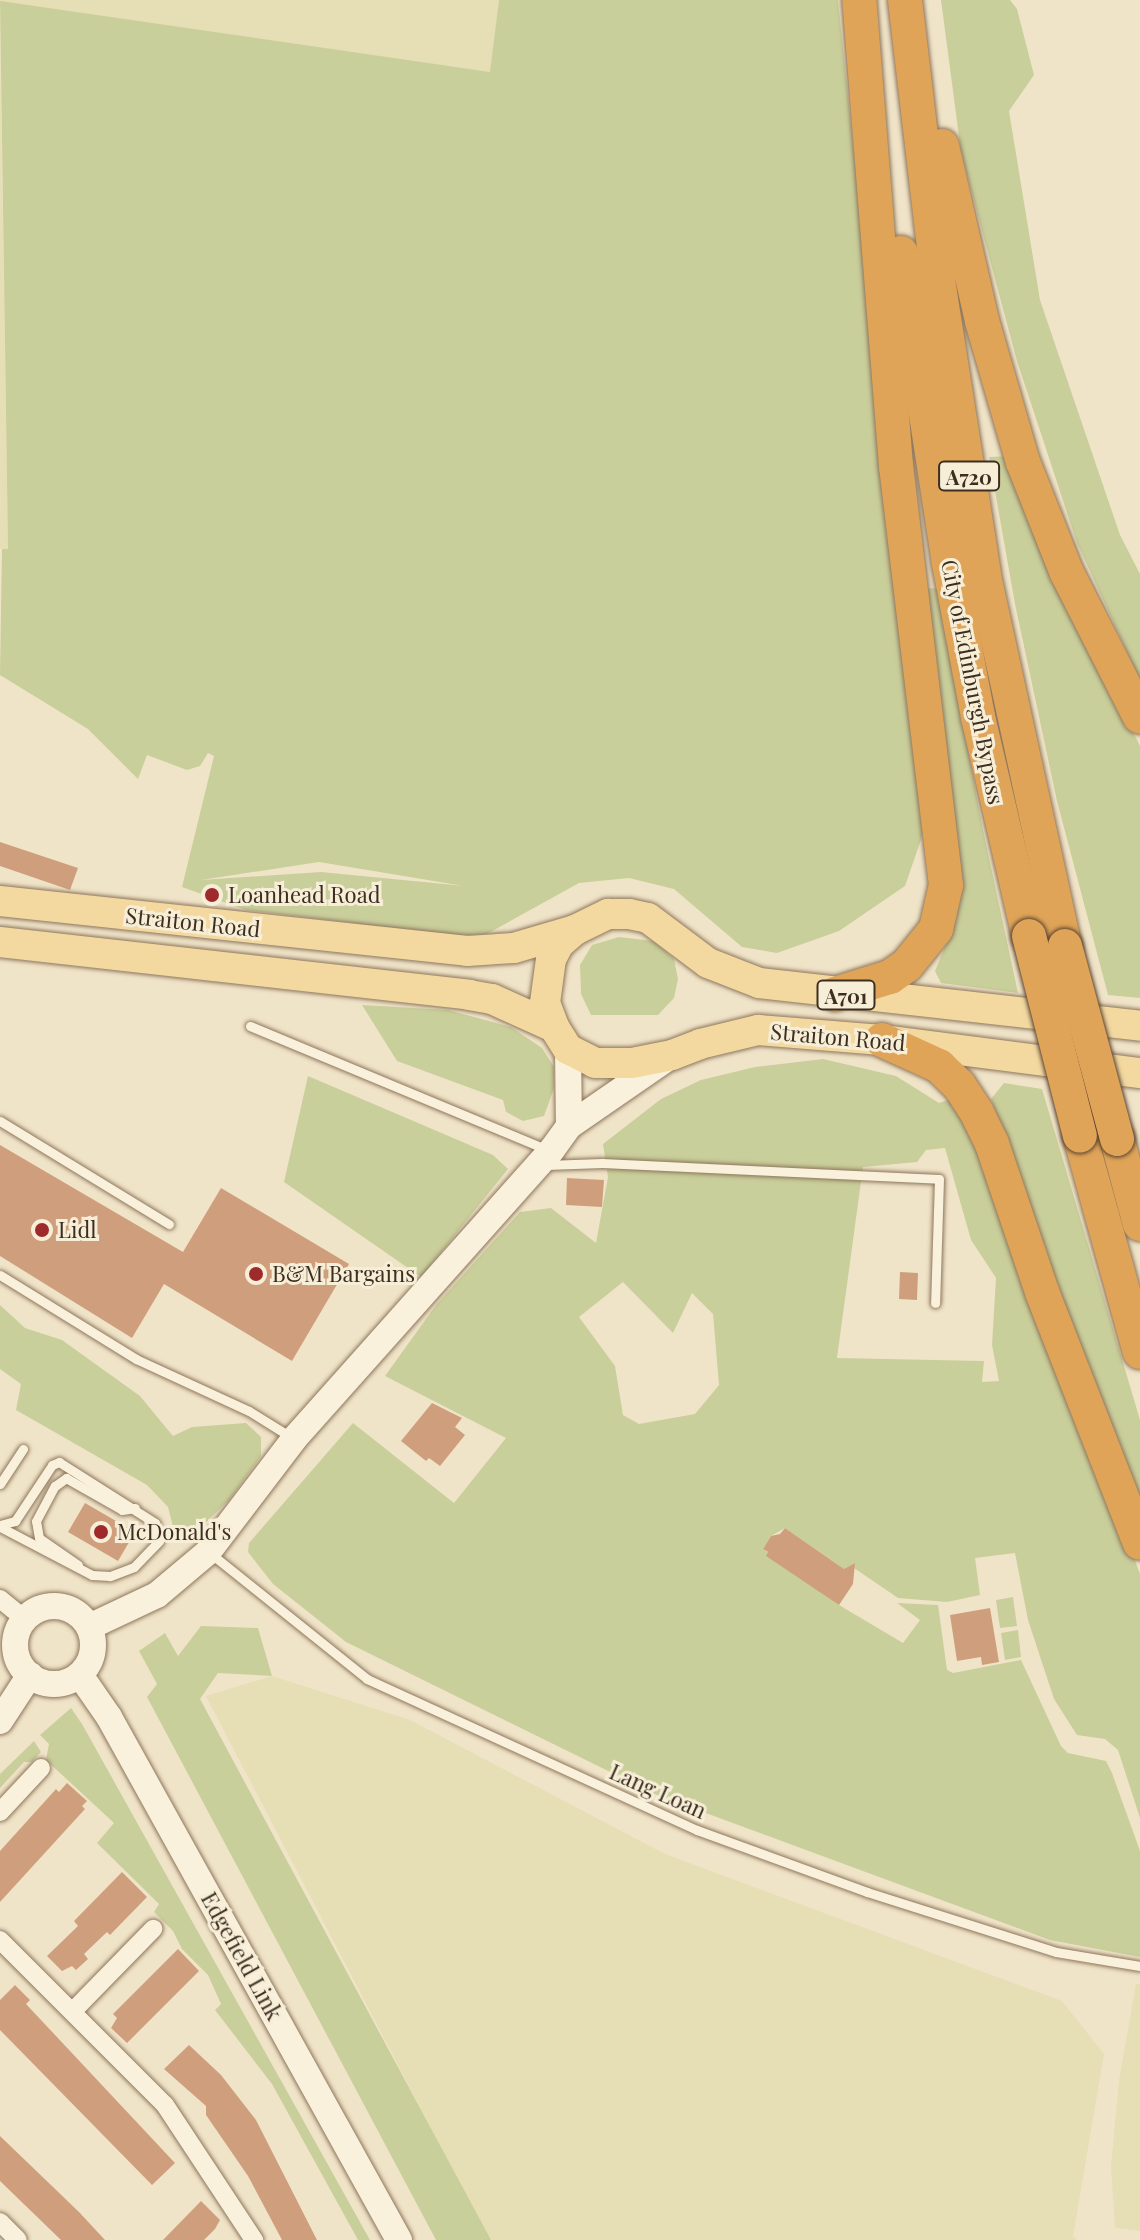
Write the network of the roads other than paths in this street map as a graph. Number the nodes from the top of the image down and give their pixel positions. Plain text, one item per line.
1 (859, 0) edge
2 (871, 0) edge
3 (905, 0) edge
4 (918, 0) edge
5 (1140, 717) edge
6 (2, 902) edge
7 (575, 930) junction
8 (10, 947) edge
9 (835, 994) junction
10 (250, 1026) dead end
11 (1140, 1026) edge
12 (561, 1038) junction
13 (882, 1040) junction
14 (672, 1055) junction
15 (1140, 1073) edge
16 (0, 1121) edge
17 (569, 1126) junction
18 (545, 1158) junction
19 (169, 1224) dead end
20 (1140, 1224) edge
21 (0, 1275) edge
22 (935, 1303) dead end
23 (1140, 1352) edge
24 (294, 1439) junction
25 (23, 1449) dead end
26 (0, 1484) edge
27 (135, 1508) junction
28 (0, 1526) edge
29 (1140, 1543) edge
30 (208, 1552) junction
31 (86, 1572) junction
32 (0, 1599) edge
33 (25, 1619) junction
34 (89, 1627) junction
35 (30, 1675) junction
36 (80, 1675) junction
37 (0, 1721) edge
38 (41, 1768) dead end
39 (0, 1812) edge
40 (153, 1929) dead end
41 (0, 1940) edge
42 (1140, 1966) edge
43 (73, 2011) junction
44 (0, 2222) edge
45 (18, 2240) edge
46 (254, 2240) edge
47 (399, 2240) edge

1 - 9 highway
2 - 23 highway, City of Edinburgh Bypass / A720, bridge
3 - 20 highway, City of Edinburgh Bypass / A720, bridge
4 - 5 highway
6 - 7 main road, Straiton Road / A701
7 - 9 main road, Straiton Road / A701
7 - 12 main road
8 - 12 main road, Straiton Road / A701
9 - 11 main road, Straiton Road / A701
10 - 18 lane
12 - 14 main road, Straiton Road / A701
12 - 17 main road
13 - 14 main road, Straiton Road / A701
13 - 15 main road, Straiton Road / A701
13 - 29 highway
14 - 17 main road
16 - 19 lane
17 - 18 main road
18 - 22 lane
18 - 24 main road
21 - 24 lane
24 - 30 main road
25 - 26 lane
27 - 28 lane
27 - 31 lane
27 - 31 lane
28 - 31 lane
30 - 34 main road
30 - 42 lane, Lang Loan
32 - 33 street
33 - 34 main road
33 - 35 main road
34 - 36 main road
35 - 36 main road
35 - 37 main road
36 - 47 main road, Edgefield Link
38 - 39 street
40 - 43 street
41 - 43 street
43 - 46 street
44 - 45 street

